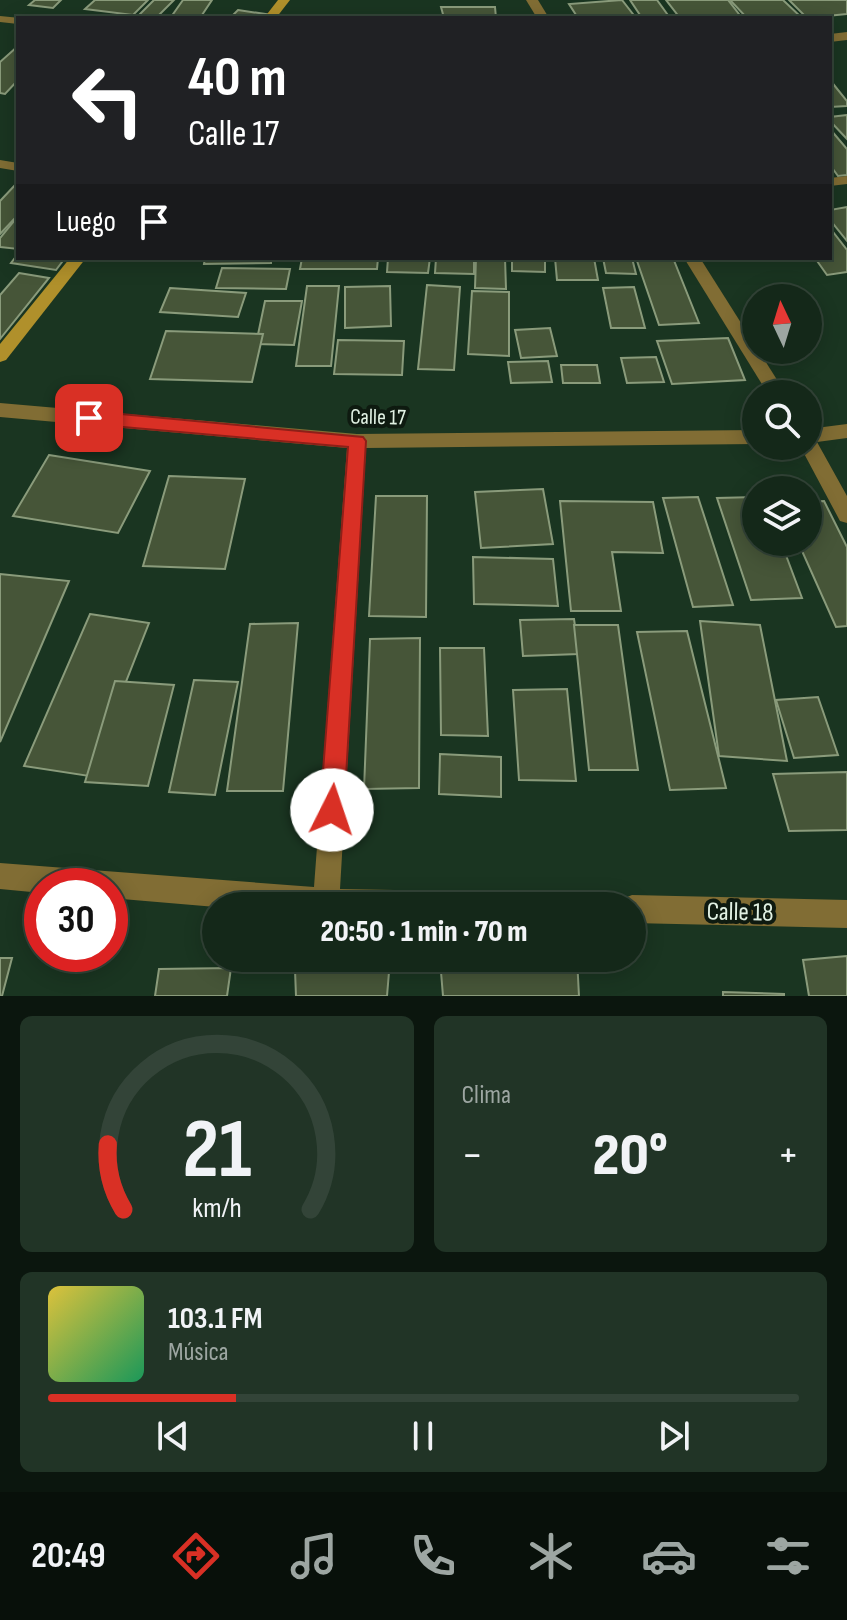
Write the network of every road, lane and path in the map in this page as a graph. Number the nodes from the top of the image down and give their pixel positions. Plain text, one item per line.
1 (284, 0) edge
2 (272, 16) edge
3 (76, 260) edge
4 (693, 260) edge
5 (0, 356) edge
6 (768, 380) edge
7 (0, 410) edge
8 (847, 431) edge
9 (822, 434) edge
10 (742, 437) edge
11 (357, 441) junction
12 (817, 460) edge
13 (847, 515) edge
14 (0, 876) edge
15 (202, 892) edge
16 (327, 892) edge
17 (646, 909) edge
18 (847, 914) edge

1 - 2 street
3 - 5 street
4 - 6 street
7 - 11 street, Calle 17
8 - 9 street
10 - 11 street, Calle 17
11 - 16 street
12 - 13 street
14 - 15 street
17 - 18 street, Calle 18

